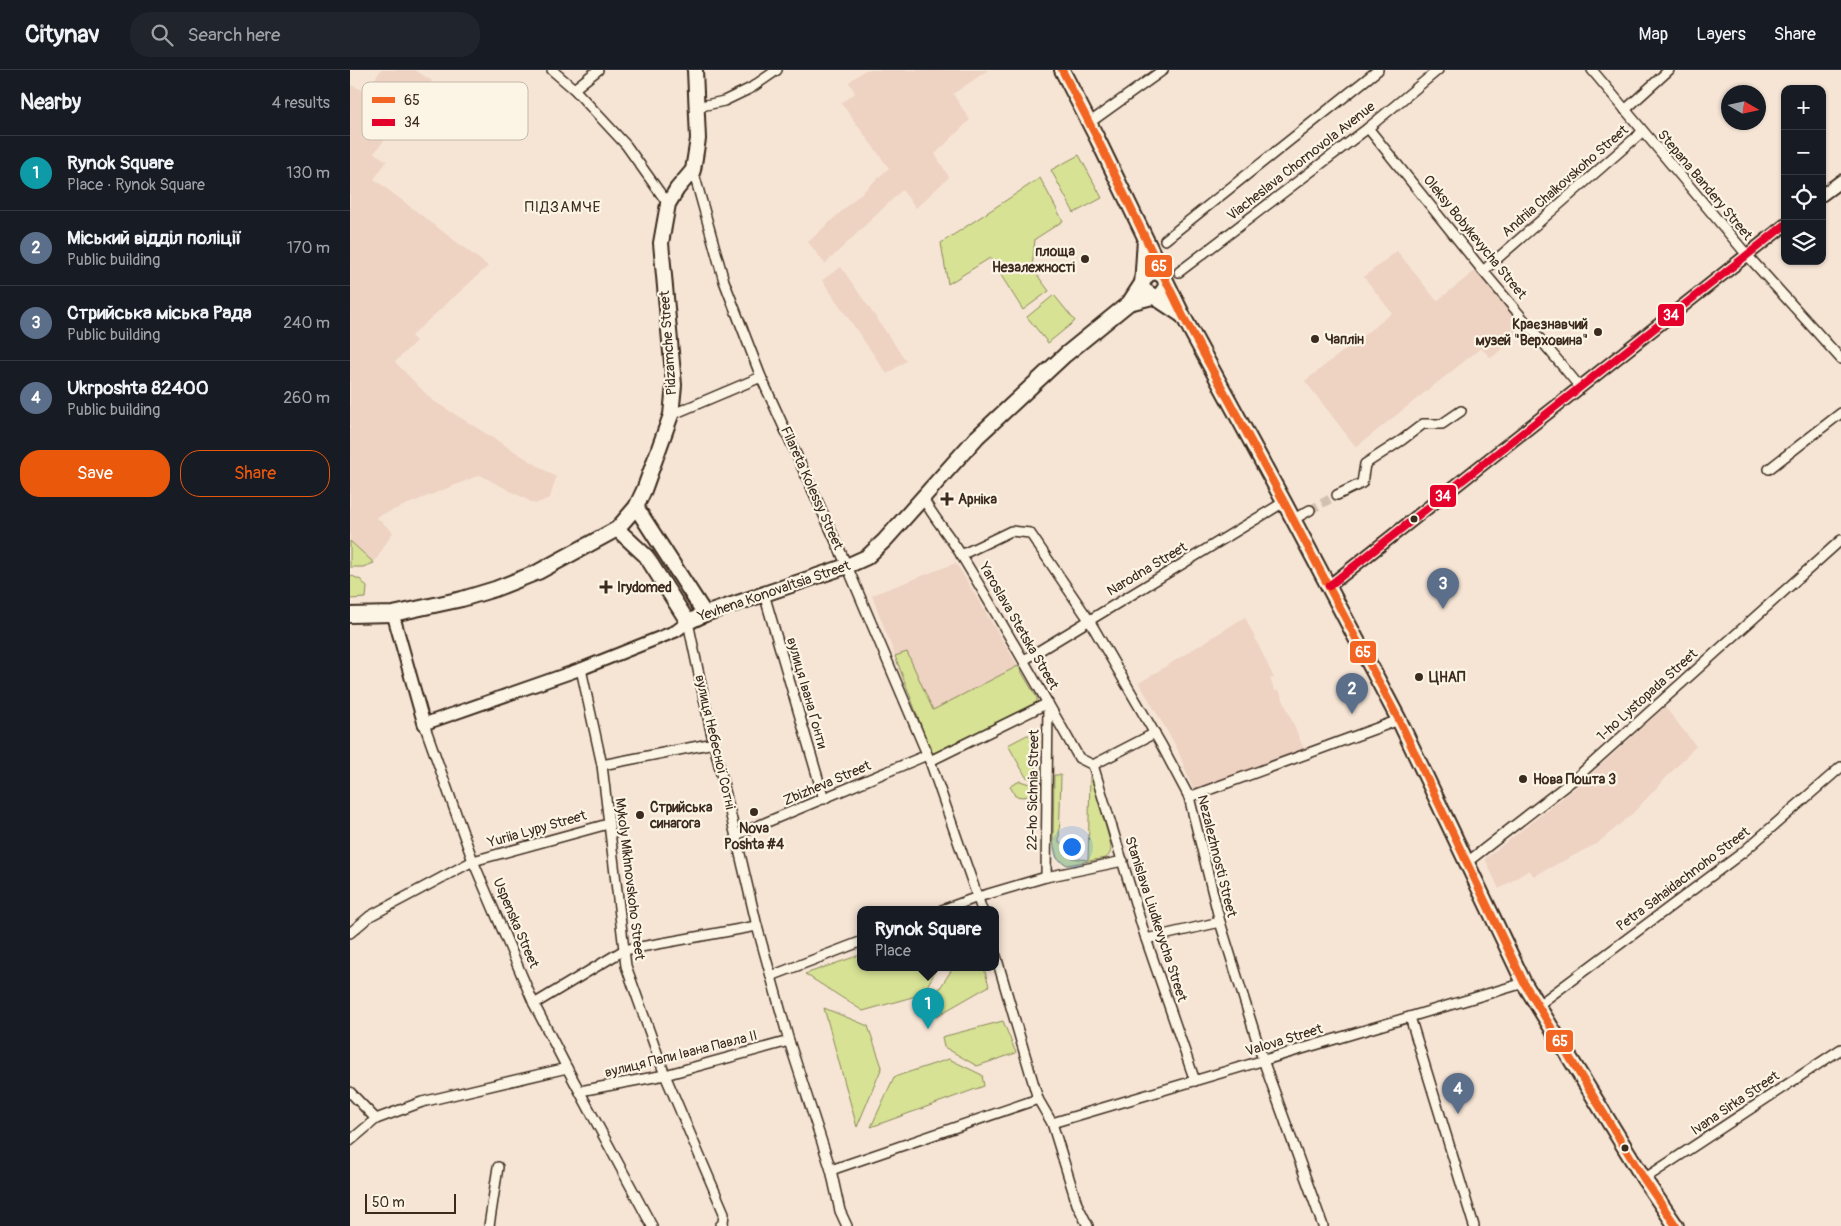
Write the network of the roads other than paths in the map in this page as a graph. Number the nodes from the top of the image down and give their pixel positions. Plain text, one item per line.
1 (552, 70) edge
2 (598, 70) edge
3 (695, 70) edge
4 (777, 70) edge
5 (1062, 70) edge
6 (1164, 70) edge
7 (1378, 70) edge
8 (1438, 70) edge
9 (1592, 70) edge
10 (1669, 70) edge
11 (574, 89) junction
12 (697, 107) junction
13 (1625, 110) junction
14 (1089, 123) junction
15 (1368, 128) junction
16 (1642, 132) junction
17 (693, 170) junction
18 (1841, 181) edge
19 (1826, 193) edge
20 (668, 204) junction
21 (1781, 228) edge
22 (1145, 238) junction
23 (1165, 240) dead end
24 (1747, 255) junction
25 (1483, 271) junction
26 (1179, 272) dead end
27 (1165, 278) junction
28 (1142, 281) junction
29 (1151, 296) junction
30 (1129, 303) junction
31 (1183, 316) junction
32 (1841, 359) edge
33 (761, 377) junction
34 (1580, 387) junction
35 (1461, 411) dead end
36 (1841, 413) edge
37 (671, 415) junction
38 (1769, 469) dead end
39 (1337, 496) tunnel mouth
40 (923, 498) junction
41 (1284, 502) junction
42 (636, 507) junction
43 (1310, 510) tunnel mouth
44 (1294, 519) junction
45 (617, 529) junction
46 (1841, 540) edge
47 (962, 555) junction
48 (847, 566) junction
49 (1330, 586) junction
50 (764, 594) junction
51 (393, 614) junction
52 (706, 614) junction
53 (350, 615) edge
54 (1089, 620) junction
55 (688, 622) junction
56 (1024, 660) junction
57 (581, 669) junction
58 (1048, 703) junction
59 (1399, 720) junction
60 (424, 724) junction
61 (1155, 732) junction
62 (714, 743) junction
63 (929, 758) junction
64 (602, 765) junction
65 (1093, 765) junction
66 (1841, 767) edge
67 (1189, 797) junction
68 (824, 800) junction
69 (608, 824) junction
70 (736, 835) junction
71 (474, 861) junction
72 (1123, 861) junction
73 (1466, 863) junction
74 (1046, 877) junction
75 (978, 896) junction
76 (952, 906) edge
77 (981, 906) edge
78 (1220, 922) junction
79 (757, 926) junction
80 (350, 933) edge
81 (1146, 939) junction
82 (857, 943) edge
83 (624, 950) junction
84 (999, 966) edge
85 (771, 976) junction
86 (1524, 983) junction
87 (534, 1004) junction
88 (1537, 1006) junction
89 (1410, 1017) junction
90 (789, 1041) junction
91 (1841, 1049) edge
92 (1263, 1060) junction
93 (567, 1068) junction
94 (665, 1075) junction
95 (1195, 1081) junction
96 (350, 1092) edge
97 (580, 1092) junction
98 (1038, 1099) junction
99 (376, 1119) junction
100 (1052, 1123) junction
101 (350, 1141) edge
102 (498, 1167) dead end
103 (831, 1170) junction
104 (1644, 1179) junction
105 (489, 1226) edge
106 (652, 1226) edge
107 (720, 1226) edge
108 (846, 1226) edge
109 (1088, 1226) edge
110 (1323, 1226) edge
111 (1474, 1226) edge
112 (1676, 1226) edge

1 - 11 street
2 - 11 street
3 - 12 main road, Filareta Kolessy Street
4 - 12 street
5 - 14 main road
6 - 14 street
7 - 23 street, Viacheslava Chornovola Avenue
8 - 15 street, Viacheslava Chornovola Avenue
9 - 13 street, Stepana Bandery Street
10 - 13 street
11 - 20 street
12 - 17 main road, Filareta Kolessy Street
13 - 16 street, Stepana Bandery Street
14 - 22 main road
15 - 25 street, Oleksy Bobykevycha Street
15 - 26 street, Viacheslava Chornovola Avenue
16 - 24 street, Stepana Bandery Street
16 - 25 street, Andriia Chaikovskoho Street
17 - 20 main road, Pidzamche Street
17 - 33 street, Filareta Kolessy Street
18 - 19 street
20 - 37 main road, Pidzamche Street
21 - 24 street
22 - 27 main road
22 - 28 main road, Yevhena Konovaltsia Street
24 - 32 street, Stepana Bandery Street
24 - 34 street
25 - 34 street, Oleksy Bobykevycha Street
27 - 28 main road
27 - 29 main road
27 - 31 main road
28 - 29 main road
28 - 30 main road, Yevhena Konovaltsia Street
29 - 30 main road, Yevhena Konovaltsia Street
29 - 31 main road
30 - 40 main road, Yevhena Konovaltsia Street
31 - 41 main road
33 - 37 street
33 - 48 street, Filareta Kolessy Street
34 - 49 street
35 - 39 street
36 - 38 street
37 - 42 main road, Pidzamche Street
40 - 47 street, Yaroslava Stetska Street
40 - 48 main road, Yevhena Konovaltsia Street
41 - 44 main road
41 - 54 street, Narodna Street
42 - 45 main road, Pidzamche Street
42 - 52 main road
43 - 44 street
44 - 49 main road
45 - 51 main road
45 - 55 main road, вулиця Небесної Сотні
46 - 73 street, 1-ho Lystopada Street
47 - 54 street, Nezalezhnosti Street
47 - 56 street, Yaroslava Stetska Street
48 - 50 main road, Yevhena Konovaltsia Street
48 - 63 street, Filareta Kolessy Street
49 - 59 main road
50 - 52 main road, Yevhena Konovaltsia Street
50 - 68 street, вулиця Івана Ґонти
51 - 53 main road
51 - 60 street, Uspenska Street
52 - 55 main road, Yevhena Konovaltsia Street
54 - 56 street, Narodna Street
54 - 61 street, Nezalezhnosti Street
55 - 57 street, Yevhena Konovaltsia Street
55 - 62 street, вулиця Небесної Сотні
56 - 58 street, Yaroslava Stetska Street
57 - 60 street, Yevhena Konovaltsia Street
57 - 64 street, Mykoly Mikhnovskoho Street
58 - 63 street, Zbizheva Street
58 - 65 street, Yaroslava Stetska Street
58 - 74 street, 22-ho Sichnia Street
59 - 67 street
59 - 73 main road
60 - 71 street, Uspenska Street
61 - 65 street
61 - 67 street, Nezalezhnosti Street
62 - 64 street
62 - 70 street, вулиця Небесної Сотні
63 - 68 street, Zbizheva Street
63 - 75 street, Filareta Kolessy Street
64 - 69 street, Mykoly Mikhnovskoho Street
65 - 72 street, Stanislava Liudkevycha Street
66 - 88 street, Petra Sahaidachnoho Street
67 - 78 street, Nezalezhnosti Street
68 - 70 street, Zbizheva Street
69 - 71 street, Yuriia Lypy Street
69 - 83 street, Mykoly Mikhnovskoho Street
70 - 79 street, вулиця Небесної Сотні
71 - 80 street, Yuriia Lypy Street
71 - 87 street, Uspenska Street
72 - 74 street
72 - 81 street, Stanislava Liudkevycha Street
73 - 86 main road
74 - 75 street
75 - 76 street
75 - 77 street, Filareta Kolessy Street
78 - 81 street
78 - 92 street, Nezalezhnosti Street
79 - 83 street
79 - 85 street, вулиця Небесної Сотні
81 - 95 street, Stanislava Liudkevycha Street
82 - 85 street
83 - 87 street
83 - 94 street, Mykoly Mikhnovskoho Street
84 - 98 street
85 - 90 street, вулиця Небесної Сотні
86 - 88 main road
86 - 89 street, Valova Street
87 - 93 street, Uspenska Street
88 - 104 main road
89 - 92 street, Valova Street
89 - 111 street
90 - 94 street, вулиця Папи Івана Павла II
90 - 103 street, вулиця Небесної Сотні
91 - 104 street, Ivana Sirka Street
92 - 95 street, Valova Street
92 - 110 street, Nezalezhnosti Street
93 - 97 street, Uspenska Street
93 - 99 street
94 - 97 street, вулиця Папи Івана Павла II
94 - 107 street, Mykoly Mikhnovskoho Street
95 - 100 street, Valova Street
96 - 99 street
97 - 106 street, Uspenska Street
98 - 100 street
98 - 103 street
99 - 101 street
100 - 109 street
102 - 105 street
103 - 108 street, вулиця Небесної Сотні
104 - 112 main road

